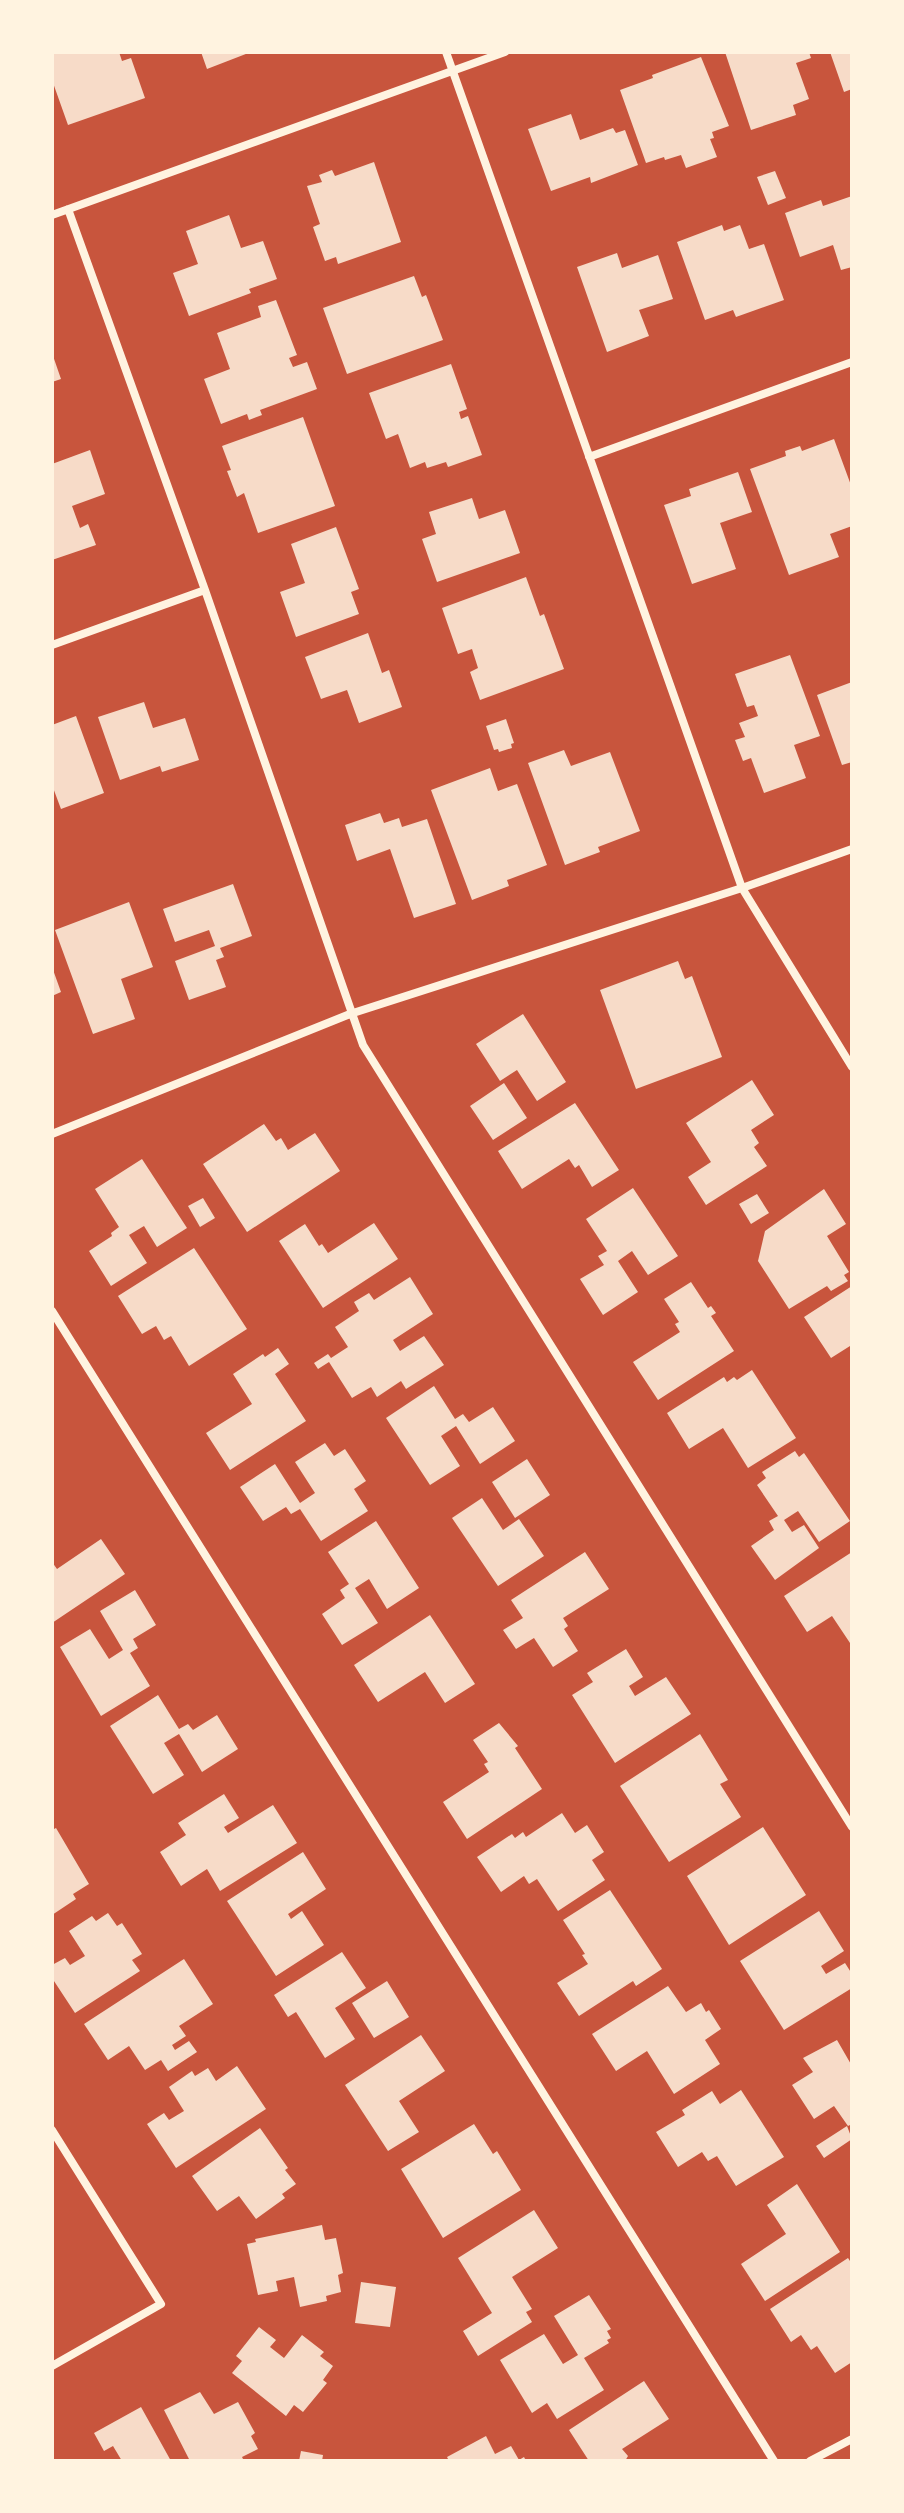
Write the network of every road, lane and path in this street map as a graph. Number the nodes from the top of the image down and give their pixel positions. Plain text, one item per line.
1 (446, 52) edge
2 (505, 52) edge
3 (453, 70) junction
4 (68, 209) junction
5 (52, 215) edge
6 (852, 362) edge
7 (589, 457) junction
8 (205, 590) junction
9 (52, 645) edge
10 (852, 849) edge
11 (742, 888) junction
12 (350, 1014) junction
13 (852, 1067) edge
14 (52, 1134) edge
15 (52, 1311) edge
16 (852, 1827) edge
17 (52, 2130) edge
18 (52, 2366) edge
19 (852, 2439) edge
20 (774, 2461) edge
21 (810, 2461) edge

1 - 3 street
2 - 3 street
3 - 4 street
3 - 7 street
4 - 5 street
4 - 8 street
6 - 7 street
7 - 11 street
8 - 9 street
8 - 12 street
10 - 11 street
11 - 12 street
11 - 13 street
12 - 14 street
12 - 16 street
15 - 20 street
17 - 18 street
19 - 21 street

